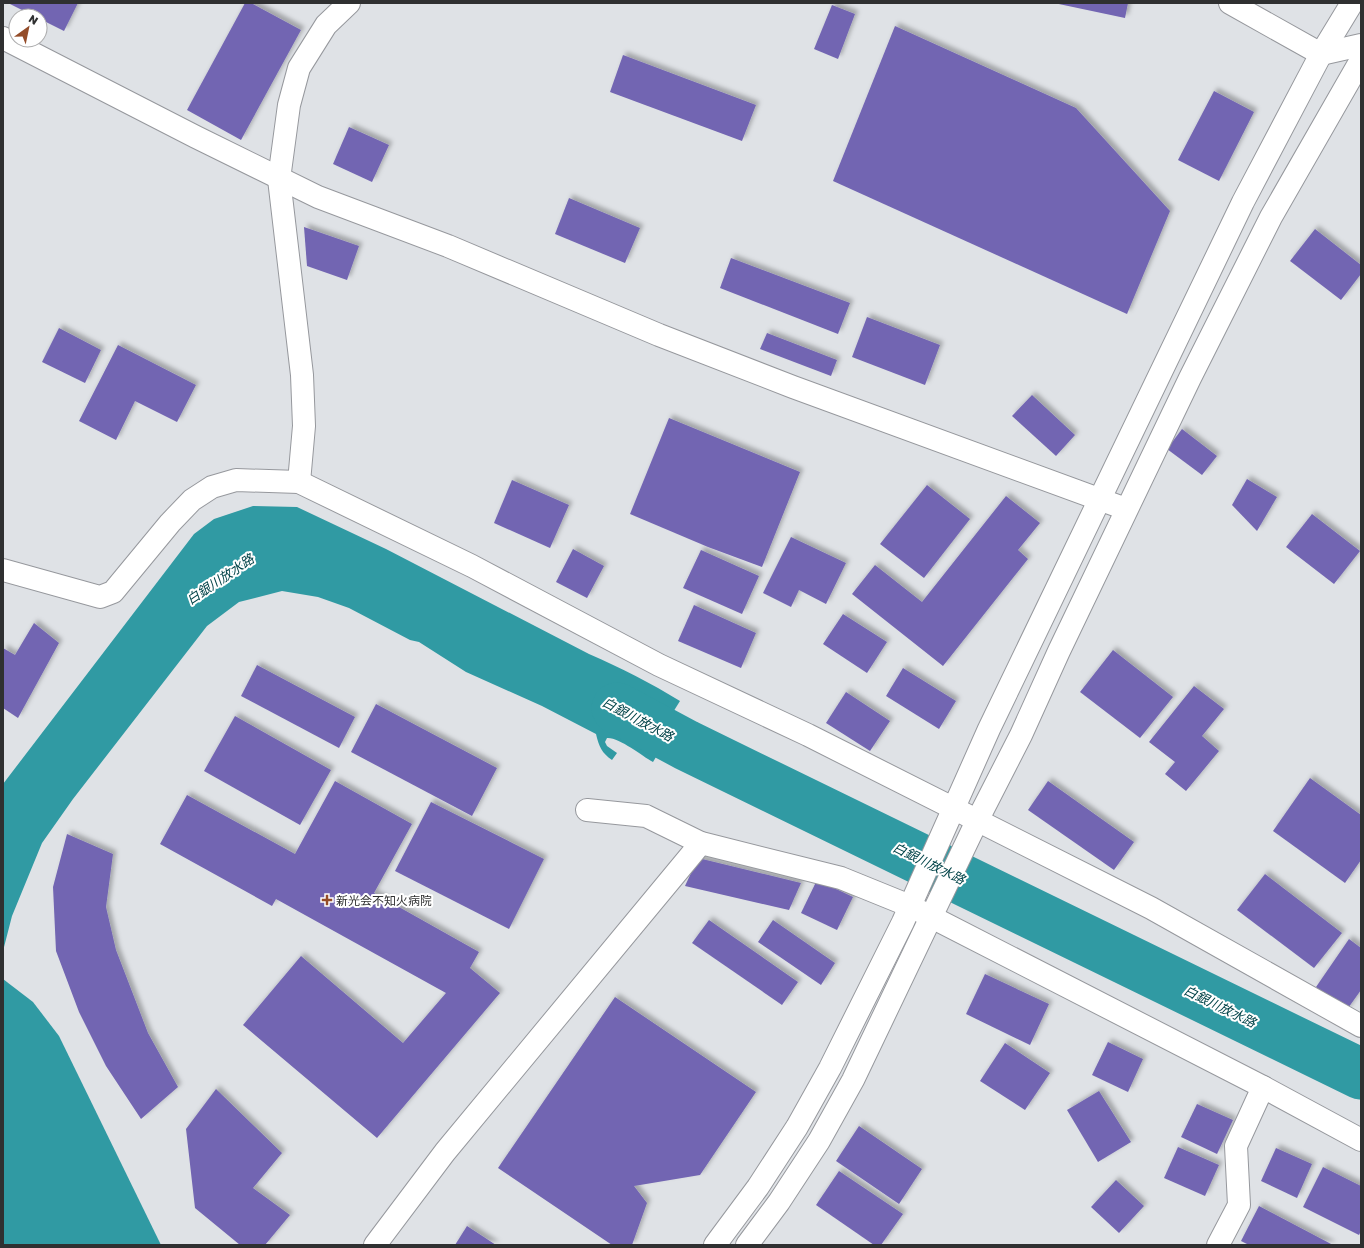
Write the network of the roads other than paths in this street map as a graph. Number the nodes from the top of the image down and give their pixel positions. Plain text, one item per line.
1 (349, 3) edge
2 (1230, 3) edge
3 (1352, 3) edge
4 (3, 38) edge
5 (1361, 45) edge
6 (1321, 54) junction
7 (1361, 60) edge
8 (279, 179) junction
9 (299, 482) junction
10 (1098, 500) junction
11 (1126, 509) junction
12 (3, 570) edge
13 (954, 809) junction
14 (587, 810) dead end
15 (977, 821) junction
16 (700, 842) junction
17 (910, 906) junction
18 (931, 917) junction
19 (1361, 1026) edge
20 (1263, 1087) junction
21 (1361, 1140) edge
22 (375, 1245) edge
23 (715, 1245) edge
24 (747, 1245) edge
25 (1218, 1245) edge

1 - 8 street
2 - 6 street
3 - 6 street
4 - 8 street
5 - 6 street
6 - 10 street
7 - 11 street
8 - 9 street
8 - 10 street
9 - 12 street
9 - 13 street
10 - 11 street
10 - 13 street
11 - 15 street
13 - 15 street
13 - 17 street
14 - 16 street
15 - 18 street
15 - 19 street
16 - 17 street
16 - 22 street
17 - 18 street
17 - 23 street
18 - 20 street
18 - 24 street
20 - 21 street
20 - 25 street

